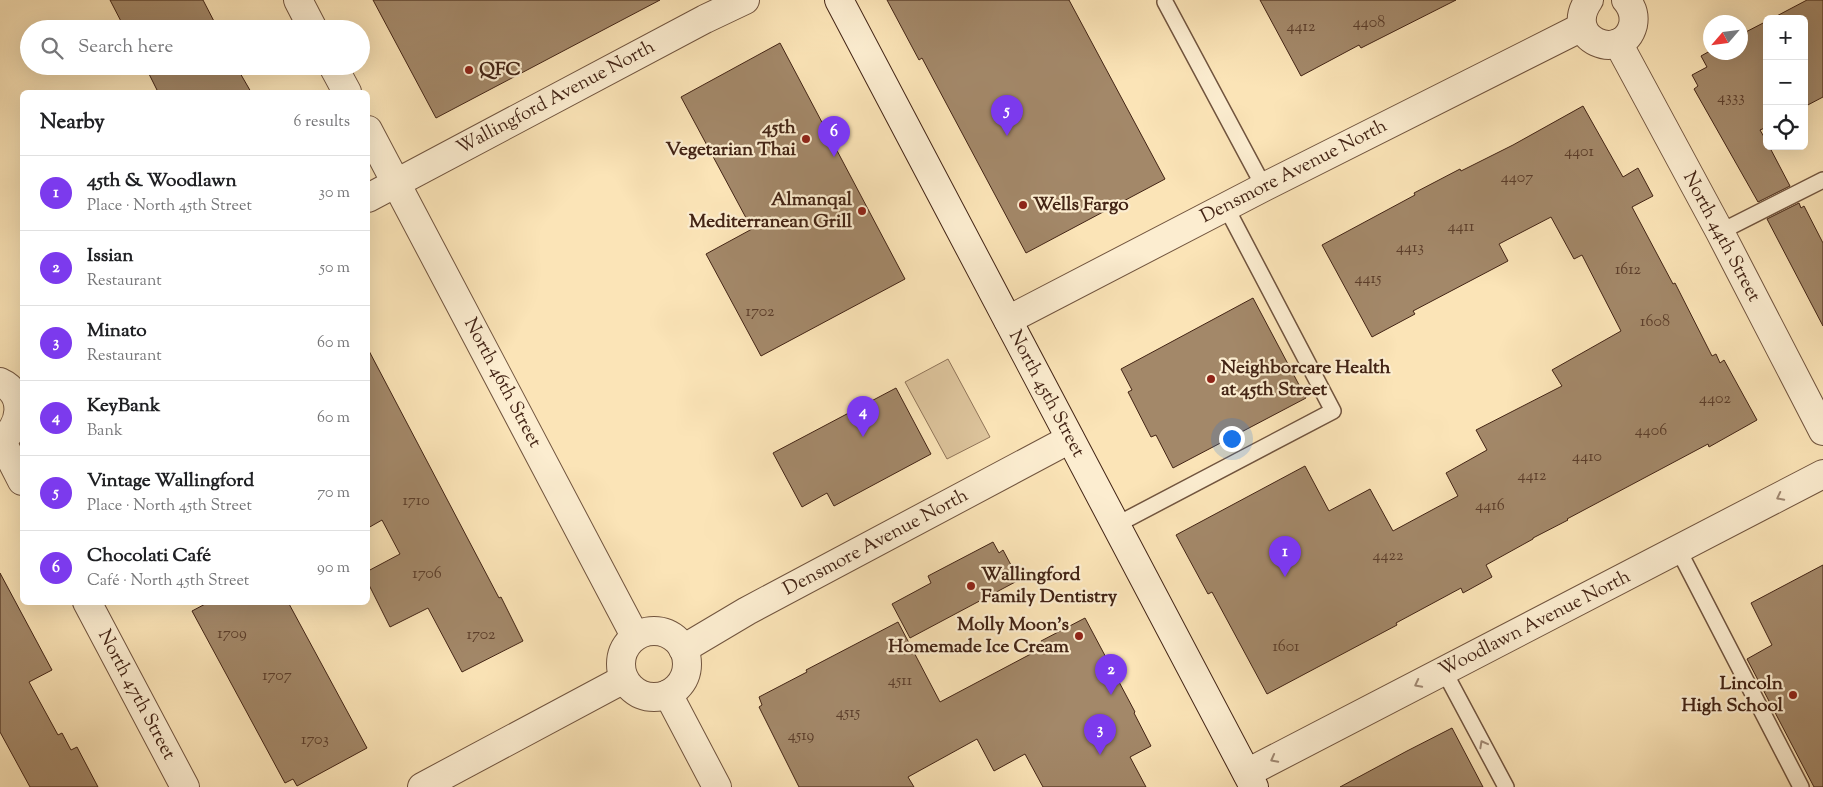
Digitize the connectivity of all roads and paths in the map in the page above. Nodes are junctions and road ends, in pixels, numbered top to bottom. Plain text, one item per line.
1 (298, 0) edge
2 (745, 0) edge
3 (839, 0) edge
4 (1588, 0) edge
5 (1628, 1) edge
6 (1165, 2) dead end
7 (308, 20) edge
8 (1582, 27) junction
9 (1618, 43) junction
10 (338, 75) edge
11 (346, 90) edge
12 (370, 134) edge
13 (1823, 180) edge
14 (396, 182) junction
15 (1264, 187) junction
16 (370, 197) edge
17 (1226, 207) junction
18 (1720, 232) junction
19 (1008, 320) junction
20 (12, 390) edge
21 (1823, 431) edge
22 (1070, 439) junction
23 (1, 440) edge
24 (1823, 474) edge
25 (20, 477) edge
26 (1116, 525) junction
27 (1678, 550) junction
28 (89, 605) edge
29 (636, 636) junction
30 (683, 649) junction
31 (1444, 671) junction
32 (624, 679) junction
33 (668, 694) junction
34 (1251, 780) edge
35 (185, 787) edge
36 (422, 787) edge
37 (717, 787) edge
38 (1506, 787) edge
39 (1800, 787) edge

1 - 7 street
2 - 14 street, Wallingford Avenue North
3 - 19 street, North 45th Street
4 - 8 street
5 - 9 street
6 - 15 lane
8 - 9 street
8 - 15 street, Densmore Avenue North
9 - 18 street, North 44th Street
10 - 11 street
12 - 14 street, North 46th Street
13 - 18 lane
14 - 16 street, Wallingford Avenue North
14 - 29 street, North 46th Street
15 - 17 street, Densmore Avenue North
17 - 19 street, Densmore Avenue North
17 - 26 lane
18 - 21 street, North 44th Street
19 - 22 street, North 45th Street
20 - 23 street
22 - 26 street, North 45th Street
22 - 30 street, Densmore Avenue North
23 - 25 street
24 -> 27 street, Woodlawn Avenue North
26 - 34 street, North 45th Street
27 - 31 street, Woodlawn Avenue North
27 - 39 lane
28 - 35 street, North 47th Street
29 - 30 street
29 - 32 street
30 - 33 street
31 -> 34 street, Woodlawn Avenue North
38 -> 31 lane
32 - 33 street
32 - 36 street
33 - 37 street

